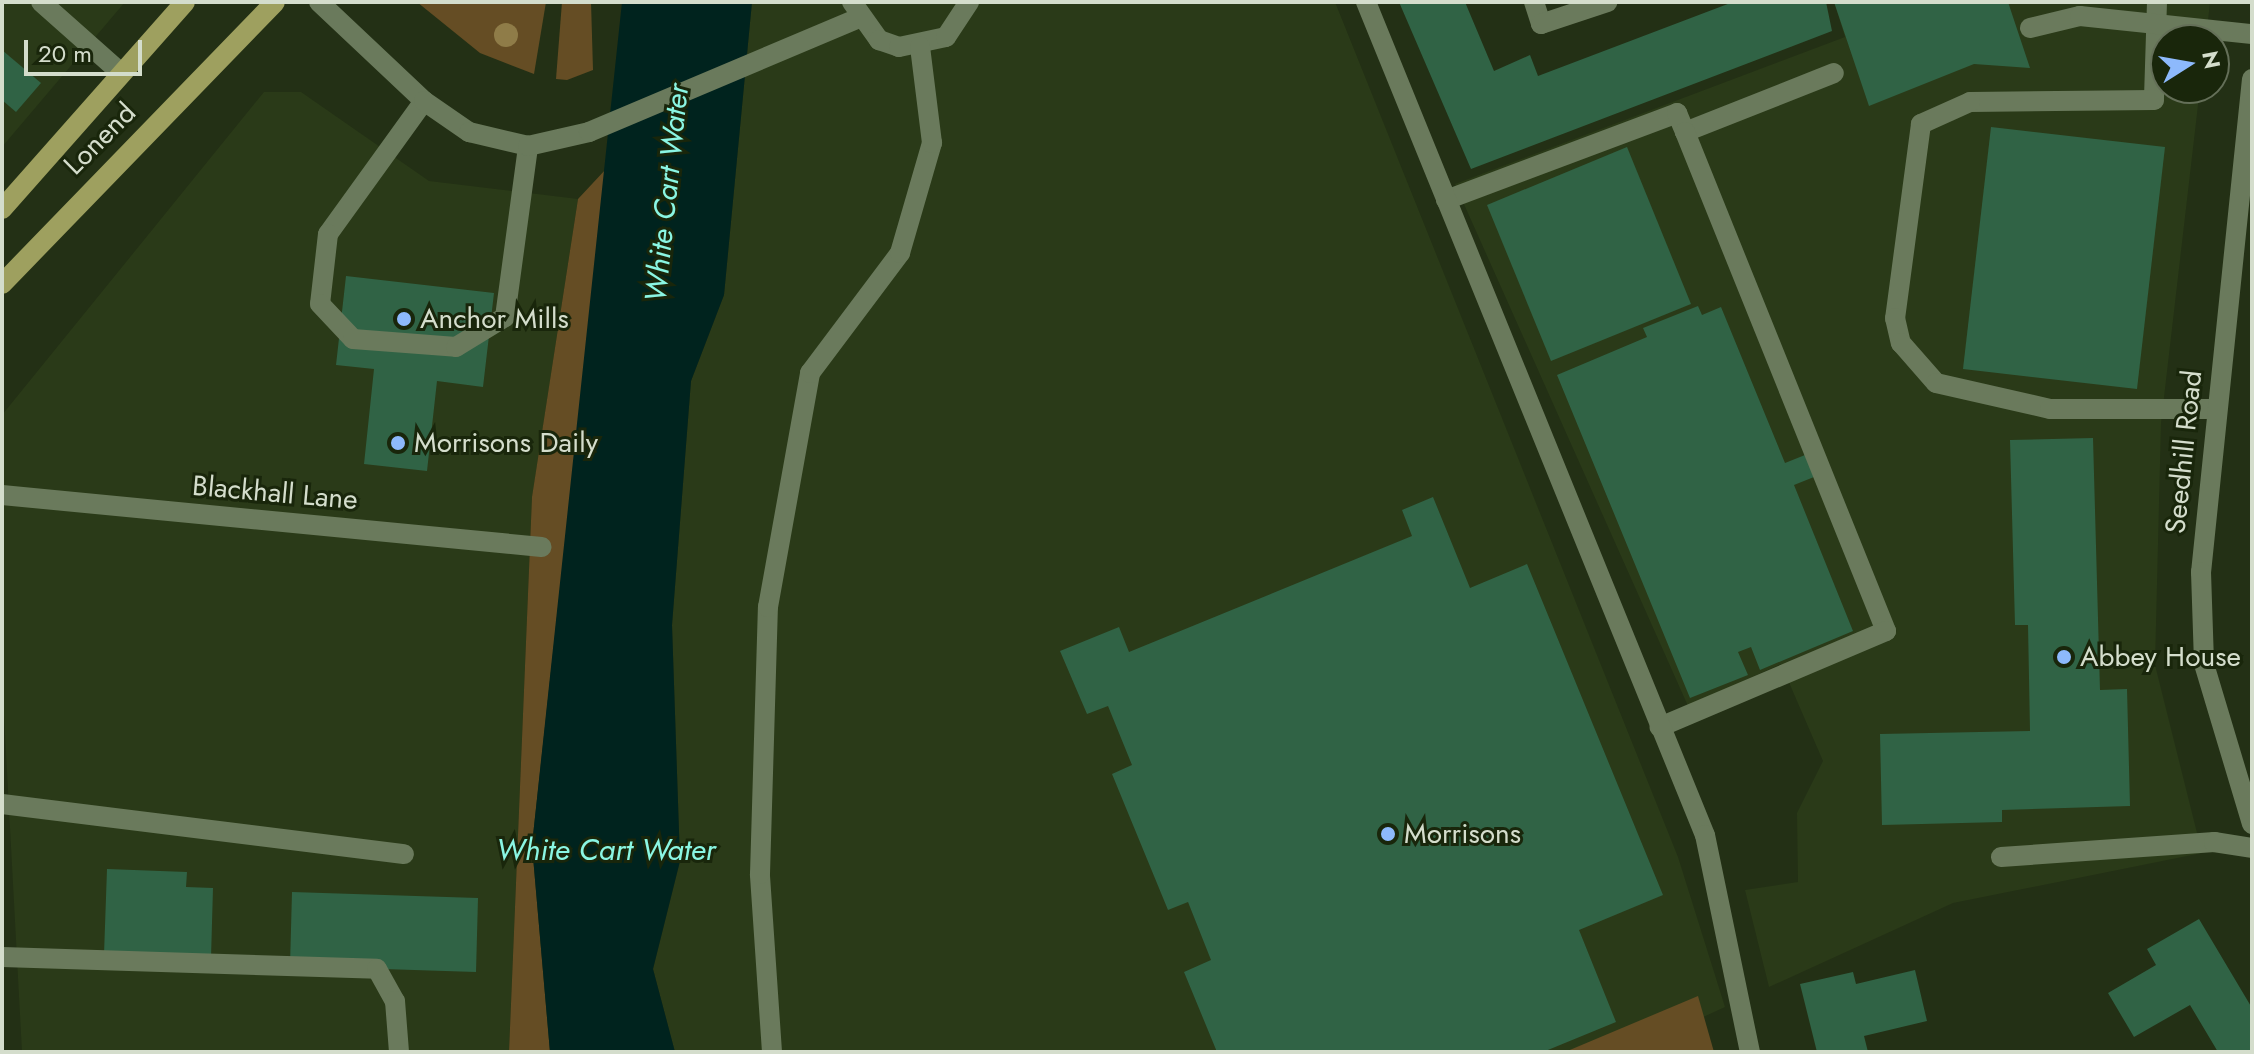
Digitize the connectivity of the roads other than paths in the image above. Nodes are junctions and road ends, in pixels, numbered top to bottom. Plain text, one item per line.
1 (41, 2) edge
2 (185, 2) edge
3 (275, 2) edge
4 (319, 2) edge
5 (969, 2) edge
6 (1366, 2) edge
7 (1534, 2) edge
8 (1607, 2) edge
9 (2157, 2) edge
10 (856, 10) edge
11 (2156, 24) joint
12 (2030, 28) dead end
13 (2230, 32) edge
14 (2252, 34) edge
15 (920, 47) junction
16 (121, 73) junction
17 (1834, 73) dead end
18 (2252, 79) edge
19 (2150, 100) edge
20 (424, 101) junction
21 (1685, 132) junction
22 (528, 146) junction
23 (1446, 200) junction
24 (2, 209) edge
25 (2, 284) edge
26 (2217, 409) junction
27 (2, 495) edge
28 (542, 547) dead end
29 (1660, 727) junction
30 (2, 804) edge
31 (2252, 824) edge
32 (2252, 848) edge
33 (404, 854) dead end
34 (2001, 857) dead end
35 (2, 957) edge
36 (399, 1052) edge
37 (772, 1052) edge
38 (1750, 1052) edge

1 - 16 street
2 - 16 main road, Lonend
3 - 25 main road, Lonend
4 - 20 street
5 - 15 street
6 - 23 street
7 - 8 street
9 - 11 street
10 - 15 street
10 - 22 street
11 - 12 street
13 - 14 street
15 - 37 street
16 - 24 main road, Lonend
17 - 21 street
18 - 26 street, Seedhill Road
19 - 26 street
20 - 22 street
20 - 22 street
21 - 23 street
21 - 29 street
23 - 29 street
26 - 31 street, Seedhill Road
27 - 28 street, Blackhall Lane
29 - 38 street
30 - 33 street
32 - 34 street
35 - 36 street

